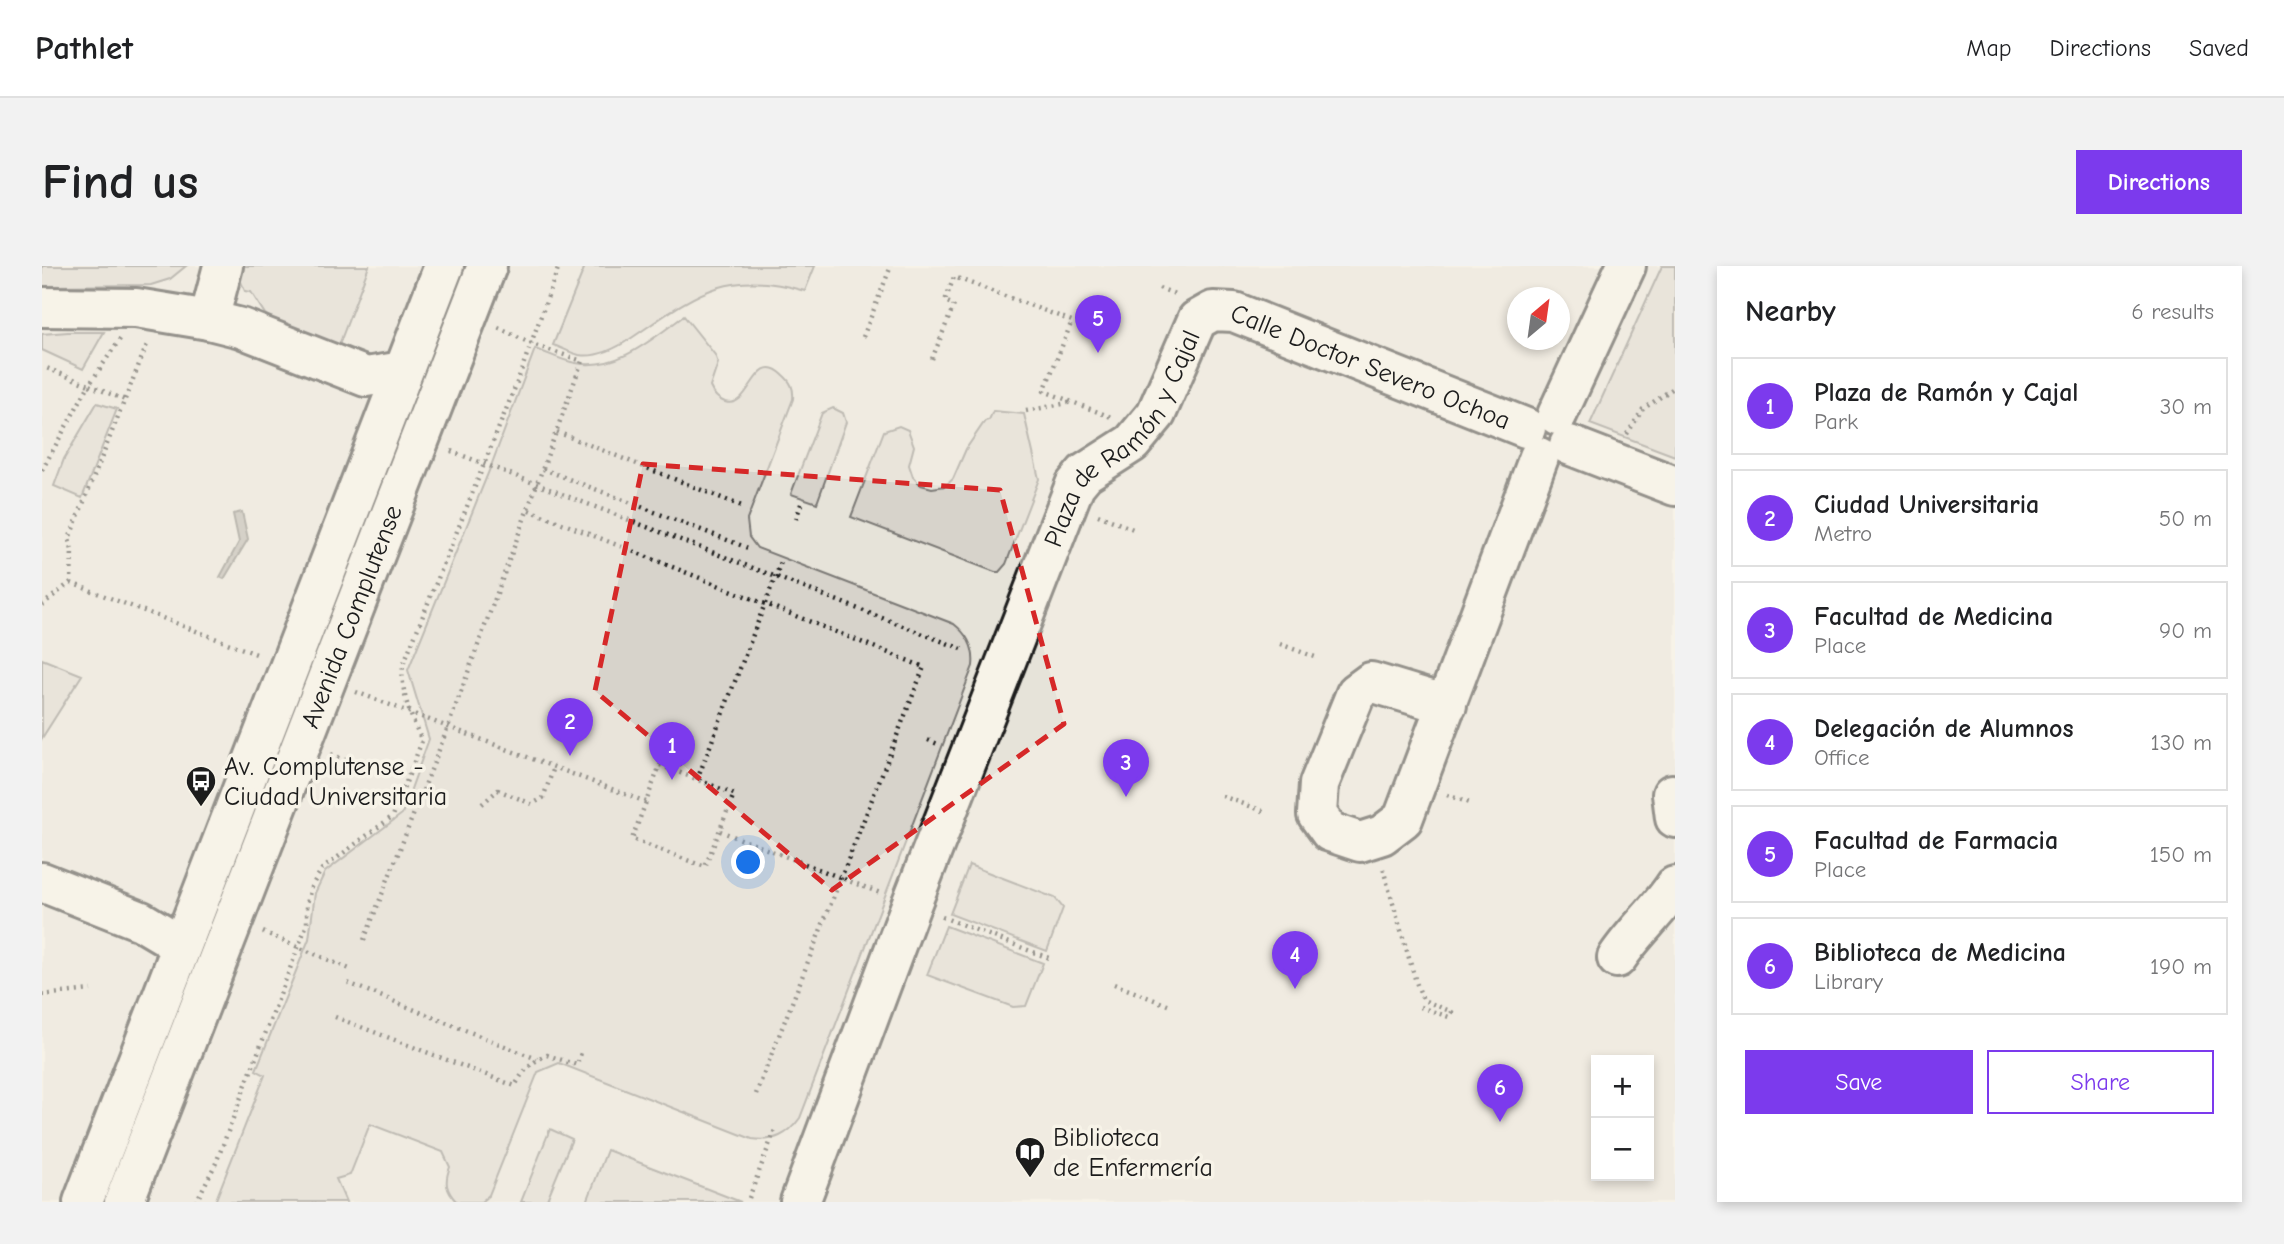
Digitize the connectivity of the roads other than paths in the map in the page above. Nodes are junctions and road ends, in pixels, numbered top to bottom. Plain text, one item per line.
1 (223, 266) edge
2 (444, 266) edge
3 (487, 266) edge
4 (1626, 266) edge
5 (1198, 303) joint
6 (42, 307) edge
7 (209, 320) junction
8 (403, 371) junction
9 (1548, 436) junction
10 (1675, 486) edge
11 (1447, 705) dead end
12 (42, 882) edge
13 (1675, 886) edge
14 (179, 952) junction
15 (1617, 958) dead end
16 (83, 1202) edge
17 (124, 1202) edge
18 (800, 1202) edge

1 - 7 street
2 - 8 street, Avenida Complutense
3 - 17 street, Avenida Complutense
4 - 9 street
5 - 9 street, Calle Doctor Severo Ochoa
5 - 18 street, Plaza de Ramón y Cajal
6 - 7 street
7 - 8 street
8 - 14 street, Avenida Complutense
9 - 10 street, Calle Doctor Severo Ochoa
9 - 11 street
12 - 14 street
13 - 15 street
14 - 16 street, Avenida Complutense

